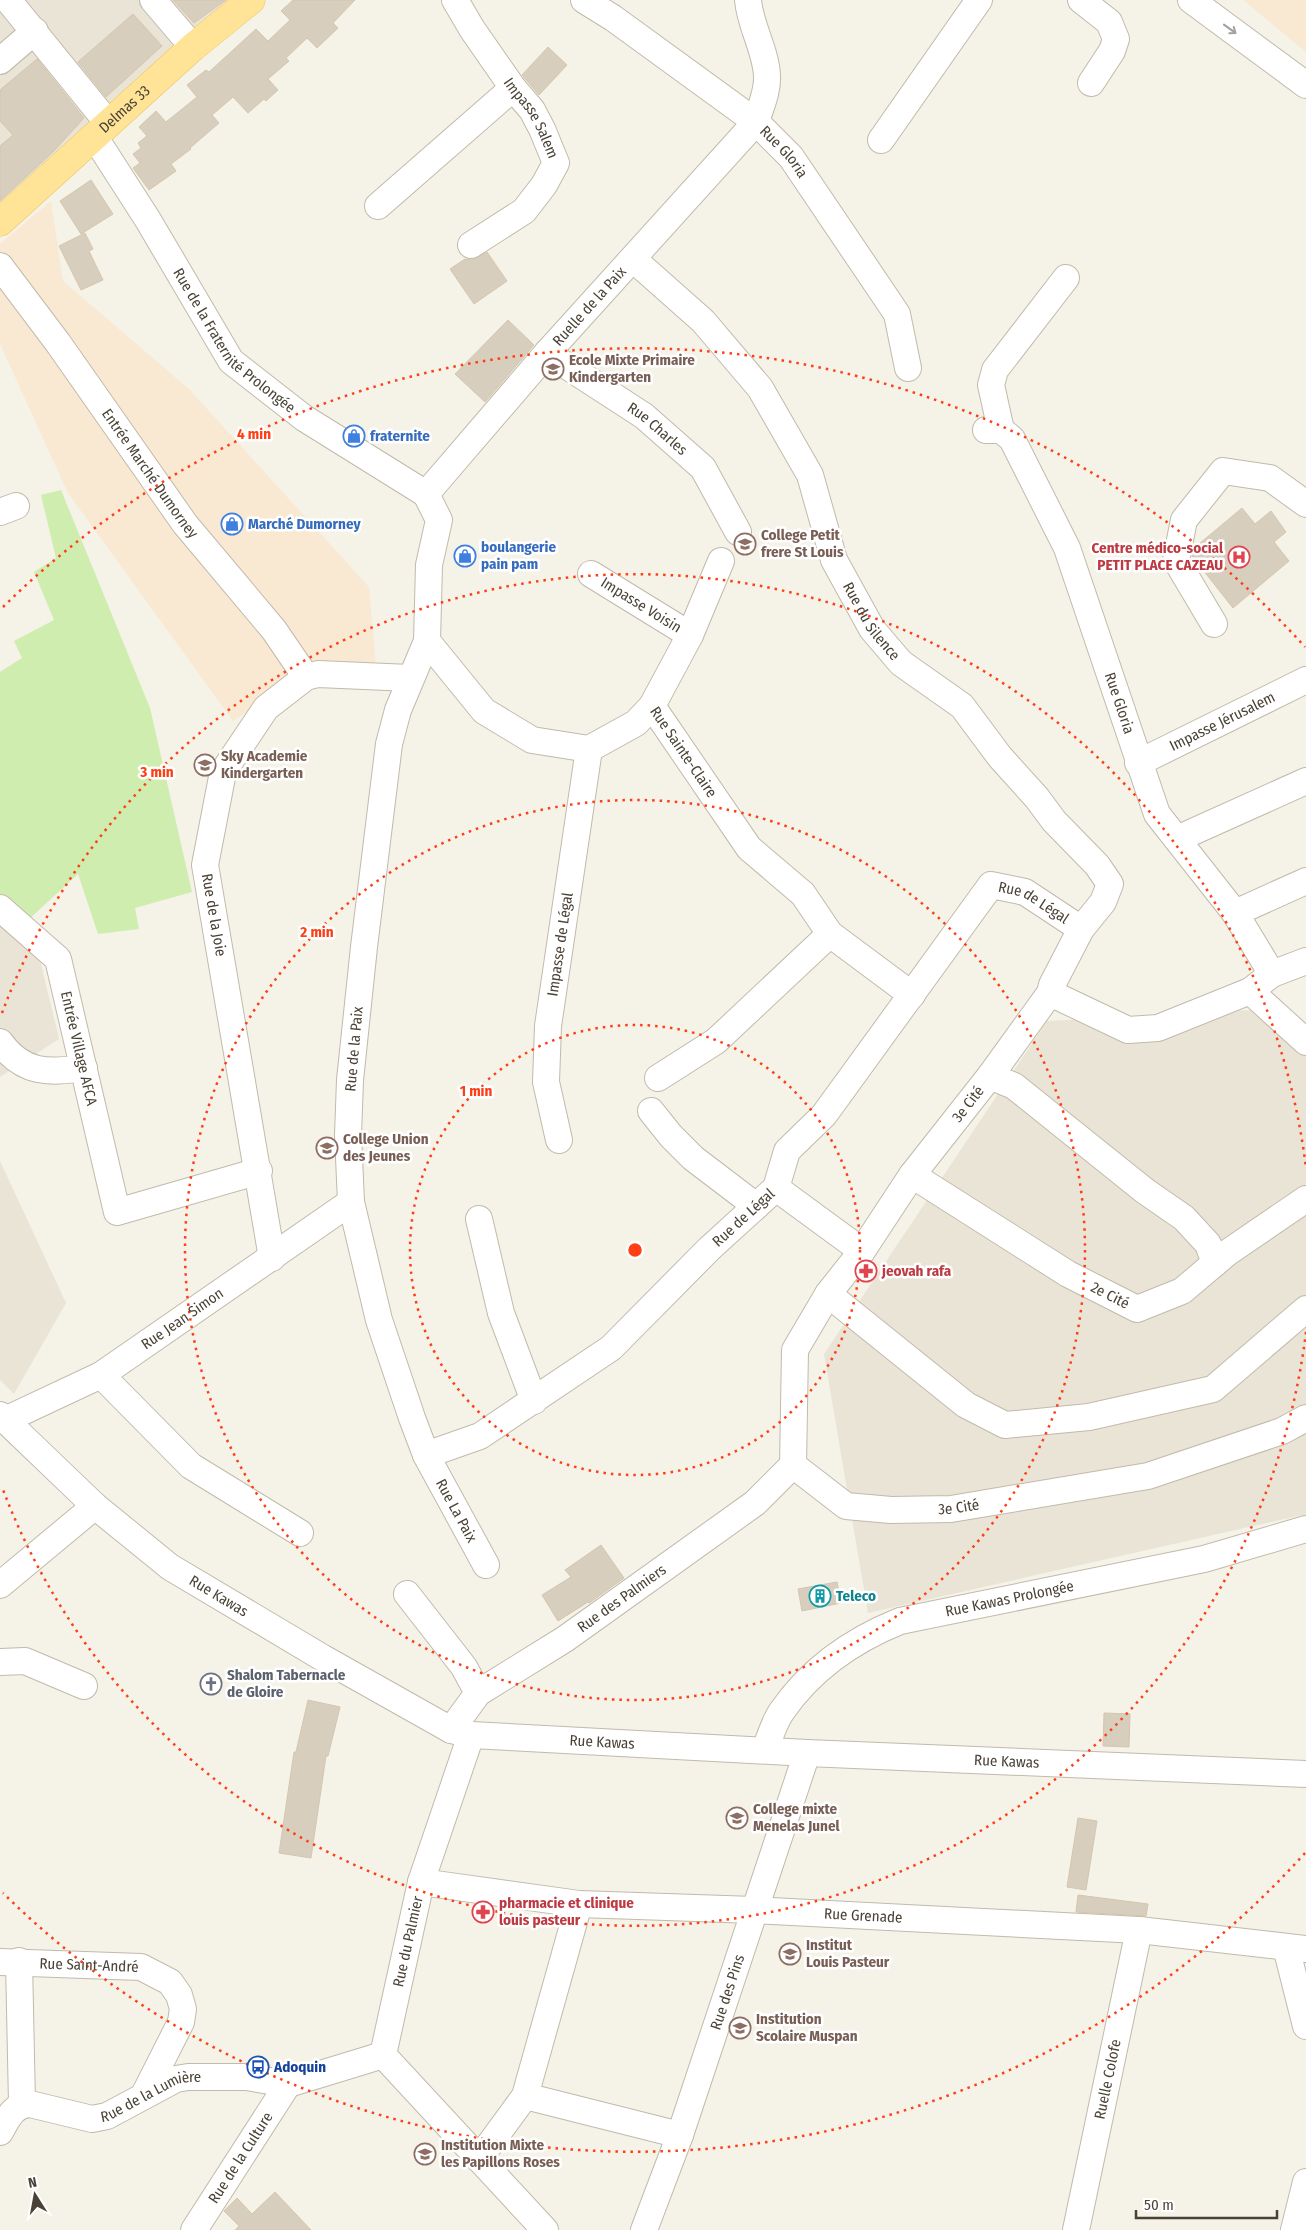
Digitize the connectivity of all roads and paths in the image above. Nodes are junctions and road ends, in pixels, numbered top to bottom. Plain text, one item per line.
1 (8, 0) edge
2 (153, 0) edge
3 (251, 0) edge
4 (455, 0) edge
5 (584, 0) edge
6 (748, 0) edge
7 (979, 0) edge
8 (1081, 0) edge
9 (1190, 0) edge
10 (1220, 0) edge
11 (618, 9) edge
12 (35, 31) junction
13 (193, 47) junction
14 (0, 61) edge
15 (1306, 64) edge
16 (1091, 83) dead end
17 (1306, 85) edge
18 (513, 88) junction
19 (756, 122) junction
20 (101, 129) junction
21 (881, 140) dead end
22 (378, 206) dead end
23 (0, 222) edge
24 (472, 245) dead end
25 (633, 259) junction
26 (0, 266) edge
27 (1066, 278) dead end
28 (547, 353) junction
29 (908, 368) dead end
30 (426, 494) junction
31 (1306, 504) edge
32 (738, 532) dead end
33 (721, 561) dead end
34 (590, 574) dead end
35 (1214, 624) dead end
36 (690, 635) junction
37 (427, 641) junction
38 (306, 677) junction
39 (410, 678) junction
40 (1306, 680) edge
41 (652, 706) junction
42 (589, 749) junction
43 (1138, 763) junction
44 (1306, 781) edge
45 (1177, 839) junction
46 (1306, 881) edge
47 (0, 908) edge
48 (1235, 913) junction
49 (1081, 929) junction
50 (830, 934) junction
51 (1306, 962) edge
52 (1272, 974) junction
53 (1051, 989) junction
54 (1250, 991) junction
55 (912, 995) junction
56 (0, 1042) edge
57 (1306, 1042) edge
58 (84, 1068) junction
59 (990, 1076) junction
60 (658, 1078) dead end
61 (651, 1111) dead end
62 (560, 1140) dead end
63 (258, 1171) junction
64 (912, 1175) junction
65 (776, 1188) junction
66 (1306, 1199) edge
67 (351, 1202) junction
68 (756, 1206) junction
69 (479, 1219) dead end
70 (862, 1251) junction
71 (272, 1258) junction
72 (1215, 1263) junction
73 (828, 1294) junction
74 (1306, 1309) edge
75 (102, 1376) junction
76 (534, 1401) junction
77 (2, 1417) edge
78 (1306, 1418) edge
79 (426, 1455) junction
80 (793, 1465) junction
81 (95, 1506) junction
82 (1306, 1529) edge
83 (300, 1533) dead end
84 (486, 1565) dead end
85 (0, 1585) edge
86 (407, 1594) dead end
87 (0, 1662) edge
88 (84, 1686) dead end
89 (478, 1694) junction
90 (461, 1733) junction
91 (765, 1750) junction
92 (807, 1752) junction
93 (1306, 1774) edge
94 (420, 1882) junction
95 (579, 1904) junction
96 (754, 1910) junction
97 (1139, 1930) junction
98 (1296, 1948) edge
99 (9, 1961) edge
100 (1306, 2026) edge
101 (382, 2055) junction
102 (288, 2084) junction
103 (144, 2095) junction
104 (525, 2096) junction
105 (22, 2104) junction
106 (0, 2132) edge
107 (680, 2135) junction
108 (479, 2158) junction
109 (1306, 2182) edge
110 (194, 2230) edge
111 (545, 2230) edge
112 (644, 2230) edge
113 (1076, 2230) edge
114 (1294, 2230) edge

1 - 12 street, Rue de la Fraternité Prolongée
2 - 13 street
3 - 13 main road, Delmas 33
4 - 18 street, Impasse Salem
5 - 11 street, Rue Gloria
6 - 19 street
7 - 21 street
8 - 16 street
9 -> 17 street
10 - 15 street
11 - 19 street, Rue Gloria
12 - 14 street
12 - 20 street, Rue de la Fraternité Prolongée
13 - 20 main road, Delmas 33
18 - 22 street
18 - 24 street, Impasse Salem
19 - 25 street, Ruelle de la Paix
19 - 29 street, Rue Gloria
20 - 23 main road, Delmas 33
20 - 30 street, Rue de la Fraternité Prolongée
25 - 28 street, Ruelle de la Paix
25 - 49 street, Rue du Silence
26 - 38 street, Entrée Marché Dumorney
27 - 43 street, Rue Gloria
28 - 30 street, Ruelle de la Paix
28 - 32 street, Rue Charles
30 - 37 street
31 - 35 street
33 - 36 street
34 - 36 street, Impasse Voisin
36 - 41 street
37 - 39 street, Rue de la Paix
37 - 42 street
38 - 39 street
38 - 63 street, Rue de la Joie
39 - 67 street, Rue de la Paix
40 - 43 street, Impasse Jérusalem
41 - 42 street, Rue Sainte-Claire
41 - 50 street, Rue Sainte-Claire
42 - 62 street, Impasse de Légal
43 - 45 street, Rue Gloria
44 - 45 street
45 - 48 street, Rue Gloria
46 - 48 street
47 - 58 street, Entrée Village AFCA
48 - 52 street, Rue Gloria
49 - 53 street, 3e Cité
49 - 55 street, Rue de Légal
50 - 55 street, Rue Sainte-Claire
50 - 60 street
51 - 52 street
52 - 54 street
53 - 54 street
53 - 59 street, 3e Cité
54 - 57 street
55 - 65 street, Rue de Légal
56 - 58 street
58 - 63 street, Entrée Village AFCA
59 - 64 street, 3e Cité
59 - 72 street
61 - 68 street
63 - 71 street, Rue de la Joie
64 - 70 street, 3e Cité
64 - 72 street, 2e Cité
65 - 68 street, Rue de Légal
65 - 70 street
66 - 72 street, 2e Cité
67 - 71 street, Rue Jean Simon
67 - 79 street, Rue de la Paix
68 - 76 street, Rue de Légal
69 - 76 street
70 - 73 street, 3e Cité
71 - 75 street, Rue Jean Simon
73 - 74 street
73 - 80 street, 3e Cité
75 - 77 street, Rue Jean Simon
75 - 83 street
76 - 79 street, Rue de Légal
77 - 81 street, Rue Kawas
78 - 80 street, 3e Cité
79 - 84 street, Rue La Paix
80 - 89 street, Rue des Palmiers
81 - 85 street
81 - 90 street, Rue Kawas
82 - 91 street, Rue Kawas Prolongée
86 - 89 street
87 - 88 street
89 - 90 street, Rue des Palmiers
90 - 91 street, Rue Kawas
90 - 94 street, Rue du Palmier
91 - 92 street, Rue Kawas
92 - 93 street, Rue Kawas
92 - 96 street, Rue des Pins
94 - 95 street, Rue Grenade
94 - 101 street, Rue du Palmier
95 - 96 street, Rue Grenade
95 - 104 street
96 - 97 street, Rue Grenade
96 - 107 street, Rue des Pins
97 - 98 street, Rue Grenade
97 - 113 street, Ruelle Colofe
98 - 100 street
99 - 103 street, Rue Saint-André
99 - 105 street
101 - 102 street
101 - 108 street
102 - 103 street, Rue de la Lumière
102 - 110 street, Rue de la Culture
103 - 105 street, Rue de la Lumière
104 - 107 street
104 - 108 street
105 - 106 street
107 - 112 street, Rue des Pins
108 - 111 street
109 - 114 street

